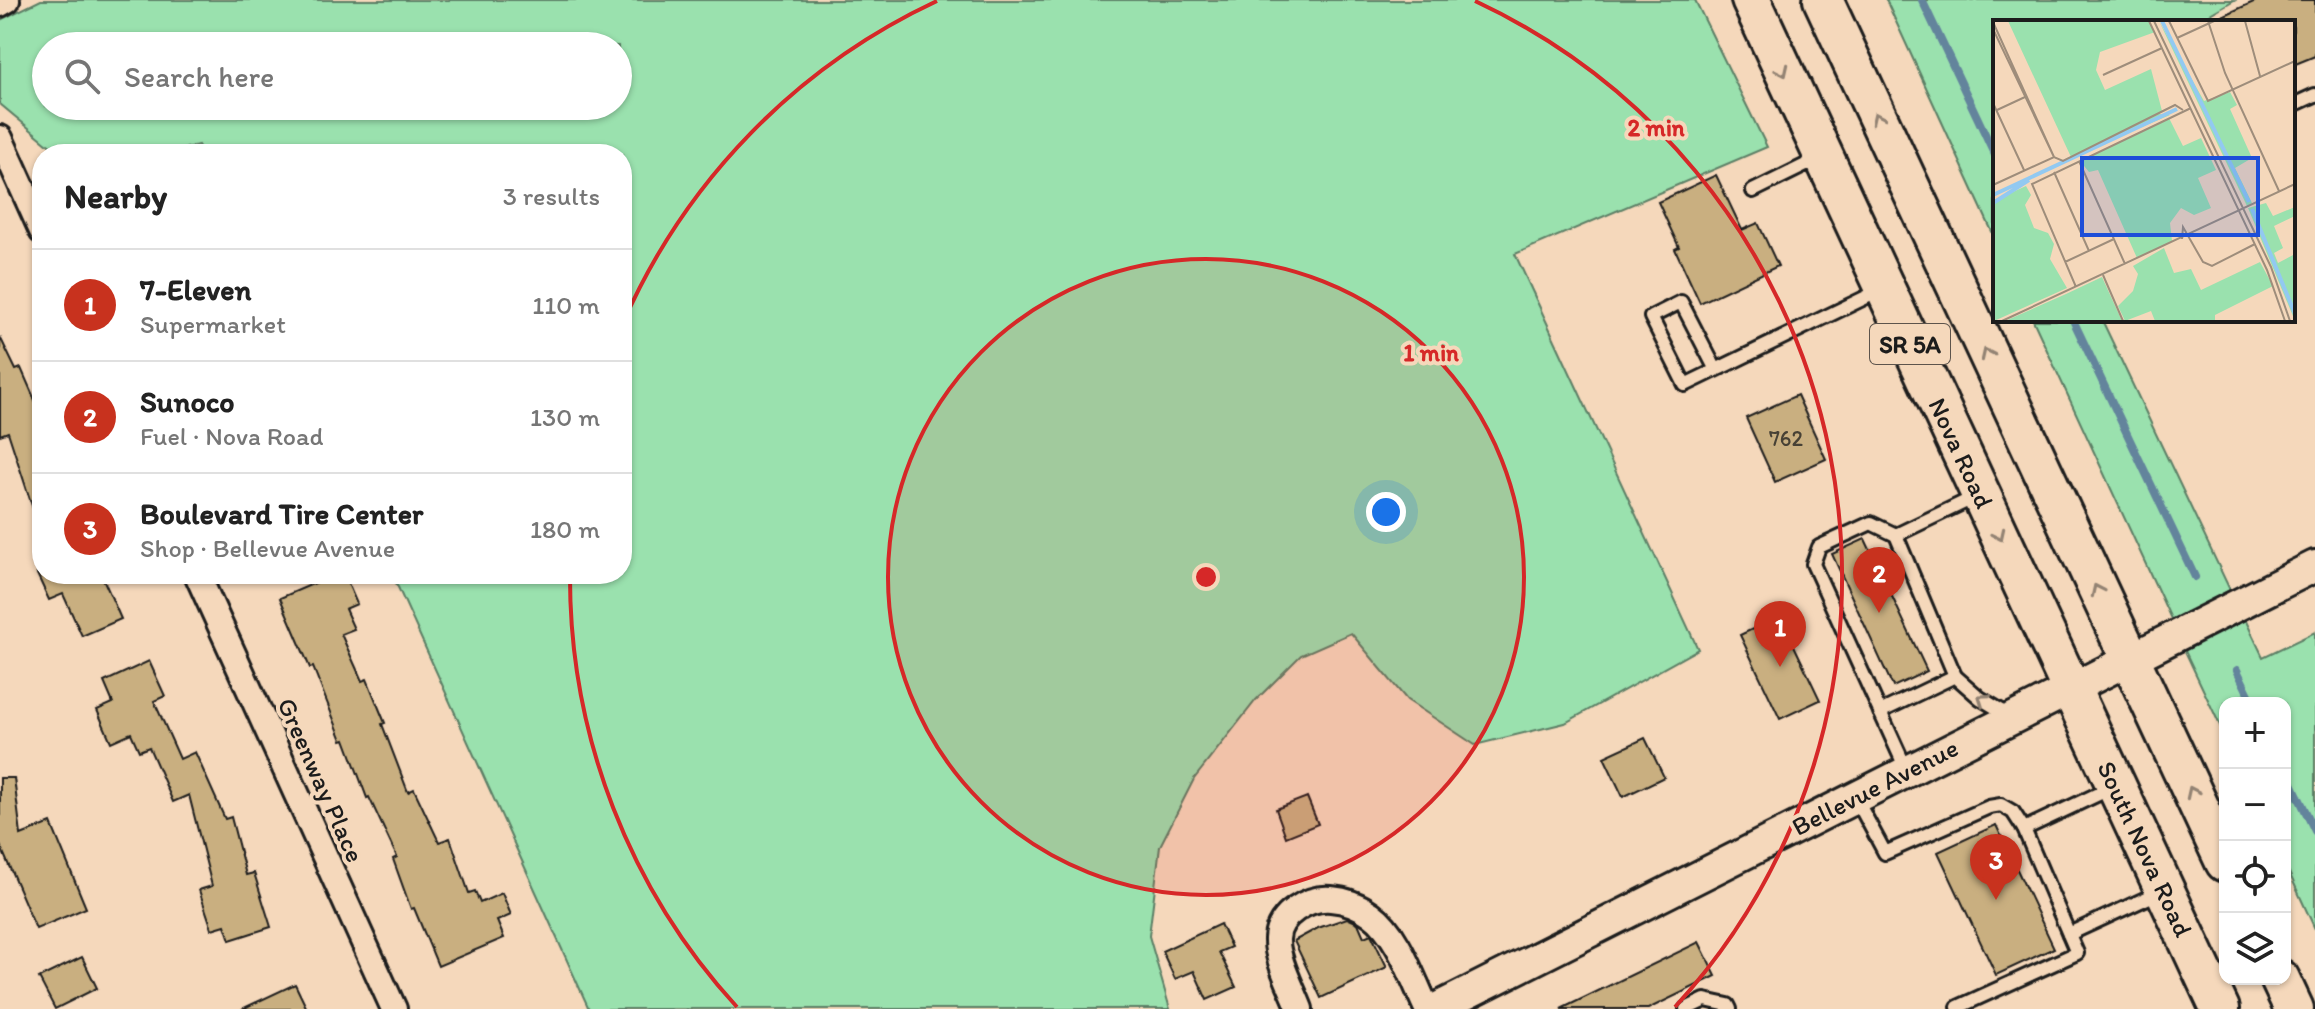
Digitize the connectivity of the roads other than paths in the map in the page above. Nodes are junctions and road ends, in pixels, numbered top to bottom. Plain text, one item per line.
1 (7, 0) edge
2 (1751, 0) edge
3 (1823, 0) edge
4 (0, 4) edge
5 (2315, 95) edge
6 (2295, 104) edge
7 (0, 138) edge
8 (1823, 156) junction
9 (1753, 191) dead end
10 (32, 209) edge
11 (1884, 288) junction
12 (1716, 370) junction
13 (1980, 495) junction
14 (1896, 535) junction
15 (2315, 566) edge
16 (202, 584) edge
17 (2130, 660) junction
18 (1955, 676) junction
19 (2070, 688) junction
20 (1880, 712) junction
21 (2013, 717) junction
22 (1907, 771) junction
23 (2115, 785) junction
24 (1855, 797) junction
25 (2024, 829) junction
26 (2219, 849) edge
27 (2165, 890) junction
28 (2069, 934) junction
29 (2283, 985) edge
30 (1958, 1007) dead end
31 (394, 1009) edge
32 (1300, 1009) edge
33 (1427, 1009) edge
34 (1436, 1009) edge
35 (1686, 1009) edge
36 (1730, 1009) edge
37 (2220, 1009) edge
38 (2294, 1009) edge

1 - 4 street
2 -> 8 main road, Nova Road / SR 5A
17 -> 3 main road, SR 5A
5 - 6 lane
7 - 10 street
8 - 9 lane
8 - 11 main road, Nova Road / SR 5A
11 - 12 lane
11 - 13 main road, Nova Road / SR 5A
12 - 12 lane
13 - 14 lane
13 -> 19 main road, Nova Road / SR 5A
14 - 18 lane
14 - 20 lane
15 - 17 street, Bellevue Avenue
16 - 31 street, Greenway Place
17 - 19 street, Bellevue Avenue
26 -> 17 main road, SR 5A
18 - 20 lane
21 -> 18 lane
19 - 21 street, Bellevue Avenue
19 - 23 main road, South Nova Road / SR 5A
20 - 22 lane
21 - 22 street, Bellevue Avenue
22 - 24 street, Bellevue Avenue
23 - 25 lane
23 - 27 main road, South Nova Road / SR 5A
24 - 25 lane
24 - 34 street, Bellevue Avenue
25 - 28 lane
27 - 28 lane
27 - 37 main road, South Nova Road / SR 5A
28 - 30 lane
29 - 38 main road
32 - 33 street
35 - 36 lane

